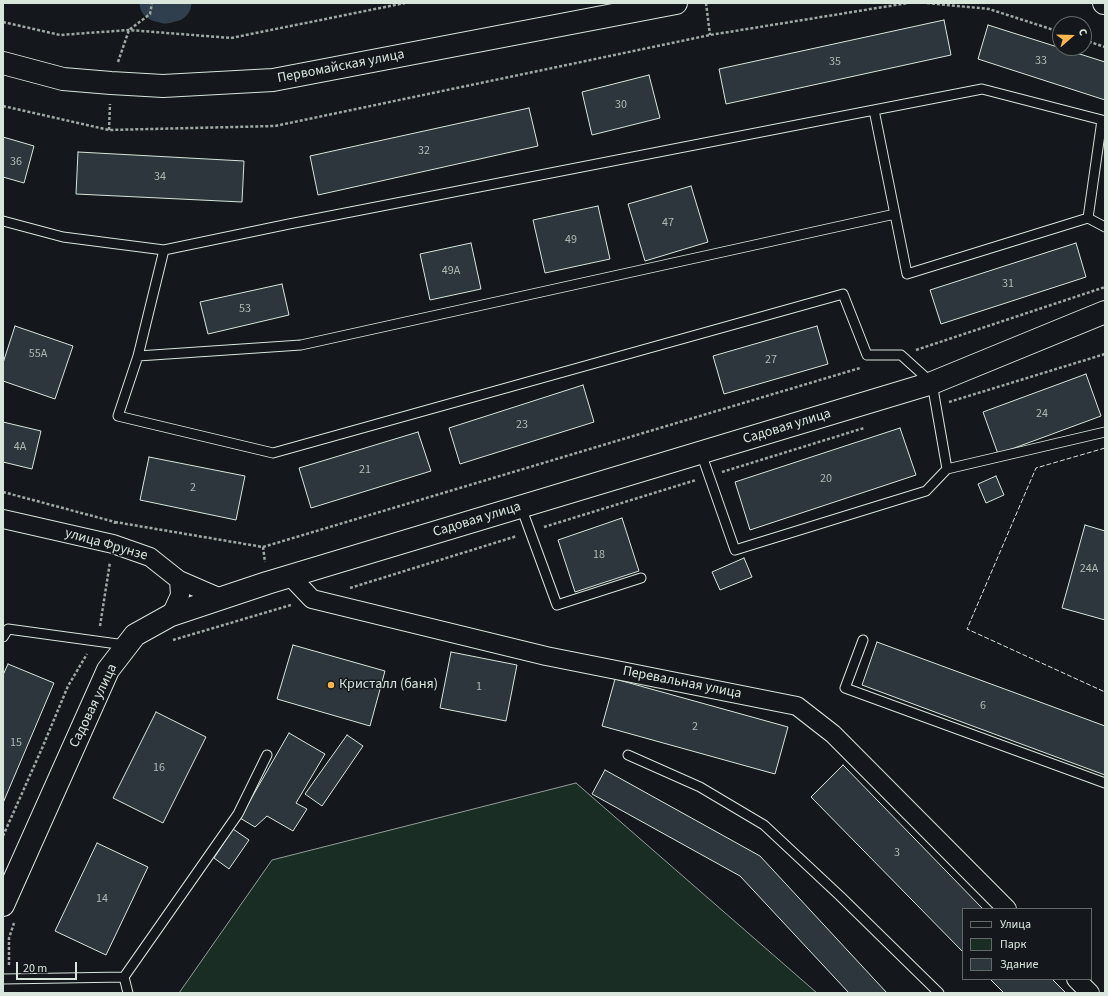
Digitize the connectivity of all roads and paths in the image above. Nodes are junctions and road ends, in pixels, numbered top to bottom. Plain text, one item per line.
1 (152, 3) edge
2 (405, 3) edge
3 (676, 3) edge
4 (706, 3) edge
5 (908, 3) edge
6 (927, 3) edge
7 (150, 14) dead end
8 (3, 22) edge
9 (1052, 29) edge
10 (710, 35) junction
11 (1092, 43) edge
12 (1105, 47) edge
13 (3, 64) edge
14 (3, 106) edge
15 (874, 110) junction
16 (895, 214) junction
17 (1088, 218) junction
18 (3, 221) edge
19 (1105, 227) edge
20 (164, 250) junction
21 (1105, 287) edge
22 (1105, 312) edge
23 (1105, 354) edge
24 (901, 355) junction
25 (138, 356) junction
26 (863, 367) dead end
27 (932, 383) junction
28 (936, 406) junction
29 (866, 427) dead end
30 (1105, 432) edge
31 (701, 453) junction
32 (947, 469) junction
33 (709, 476) junction
34 (522, 507) junction
35 (3, 519) edge
36 (115, 522) dead end
37 (530, 532) junction
38 (263, 547) junction
39 (291, 577) junction
40 (641, 578) dead end
41 (179, 580) junction
42 (267, 583) junction
43 (350, 588) dead end
44 (222, 599) junction
45 (312, 599) junction
46 (276, 609) junction
47 (171, 615) junction
48 (3, 637) edge
49 (172, 640) dead end
50 (863, 640) dead end
51 (126, 645) junction
52 (267, 755) dead end
53 (628, 755) dead end
54 (1105, 783) edge
55 (1005, 908) edge
56 (9, 911) edge
57 (124, 977) junction
58 (6, 979) edge
59 (1077, 980) edge
60 (128, 993) edge
61 (939, 993) edge
62 (1090, 993) edge

1 - 7 path
2 - 8 path
3 - 13 street, Первомайская улица
4 - 10 path
5 - 10 path
6 - 9 path
10 - 14 path
11 - 12 path
15 - 16 lane
15 - 17 lane
15 - 20 lane
16 - 17 lane
16 - 25 lane
17 - 19 lane
18 - 20 lane
20 - 25 lane
21 - 24 path
22 - 27 street, Садовая улица
23 - 28 path
24 - 25 lane
24 - 27 lane
26 - 38 path
27 - 28 lane
27 - 31 street, Садовая улица
28 - 32 lane
29 - 33 path
30 - 32 lane
31 - 33 lane
31 - 34 street, Садовая улица
32 - 33 lane
33 - 37 path
34 - 37 lane
34 - 39 street, Садовая улица
35 - 41 street, улица Фрунзе
36 - 38 path
37 - 40 lane
37 - 43 path
38 - 42 path
39 - 42 street, Садовая улица
39 - 45 street
41 - 44 street, улица Фрунзе
41 - 47 street
42 - 44 street, Садовая улица
42 - 46 path
44 - 47 street, Садовая улица
45 - 46 path
45 - 55 street, Перевальная улица
46 - 49 path
47 - 51 street, Садовая улица
48 - 51 lane
50 - 54 lane
51 - 56 street, Садовая улица
52 - 57 lane
53 - 61 lane
56 - 58 path
57 - 58 lane
57 - 60 lane
59 - 62 street

